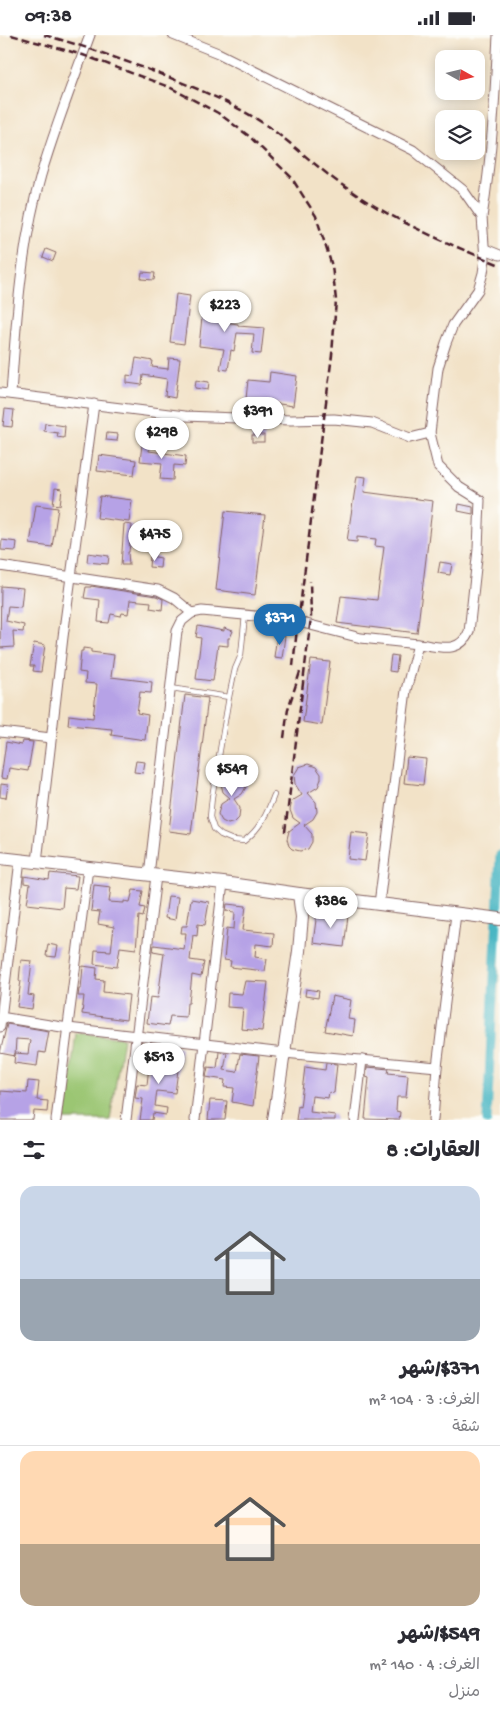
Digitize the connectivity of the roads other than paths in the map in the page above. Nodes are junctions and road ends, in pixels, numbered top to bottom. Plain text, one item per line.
1 (90, 35) edge
2 (172, 35) edge
3 (498, 35) edge
4 (482, 217) junction
5 (485, 249) junction
6 (500, 255) edge
7 (0, 393) edge
8 (11, 394) junction
9 (94, 404) junction
10 (430, 433) junction
11 (0, 566) edge
12 (71, 576) junction
13 (192, 613) junction
14 (245, 615) junction
15 (418, 644) junction
16 (170, 688) junction
17 (229, 697) junction
18 (0, 732) edge
19 (51, 738) junction
20 (274, 795) dead end
21 (0, 858) edge
22 (20, 860) junction
23 (37, 862) junction
24 (88, 868) junction
25 (152, 876) junction
26 (223, 883) junction
27 (300, 894) junction
28 (379, 904) junction
29 (456, 914) junction
30 (500, 919) edge
31 (0, 1021) edge
32 (68, 1028) junction
33 (136, 1035) junction
34 (205, 1043) junction
35 (284, 1053) junction
36 (362, 1061) junction
37 (436, 1067) junction
38 (56, 1120) edge
39 (126, 1120) edge
40 (195, 1120) edge
41 (274, 1120) edge
42 (355, 1120) edge
43 (432, 1120) edge

1 - 8 street
2 - 4 street
3 - 4 street
4 - 5 street
5 - 6 street
5 - 10 street
7 - 8 street
8 - 9 street
9 - 10 street
9 - 12 street
10 - 15 street
11 - 12 street
12 - 13 street
12 - 19 street
13 - 14 street
13 - 16 street
14 - 15 street
14 - 17 lane
15 - 28 street
16 - 17 lane
16 - 25 street
17 - 20 lane
18 - 19 street
19 - 23 street
21 - 22 main road
22 - 23 main road
22 - 31 street
23 - 24 main road
24 - 25 main road
24 - 32 street
25 - 26 main road
25 - 33 street
26 - 27 main road
26 - 34 street
27 - 28 main road
27 - 35 main road
28 - 29 main road
29 - 30 main road
29 - 37 street
31 - 32 street
32 - 33 street
32 - 38 street
33 - 34 street
33 - 39 street
34 - 35 street
34 - 40 street
35 - 36 street
35 - 41 main road
36 - 37 street
36 - 42 street
37 - 43 street

